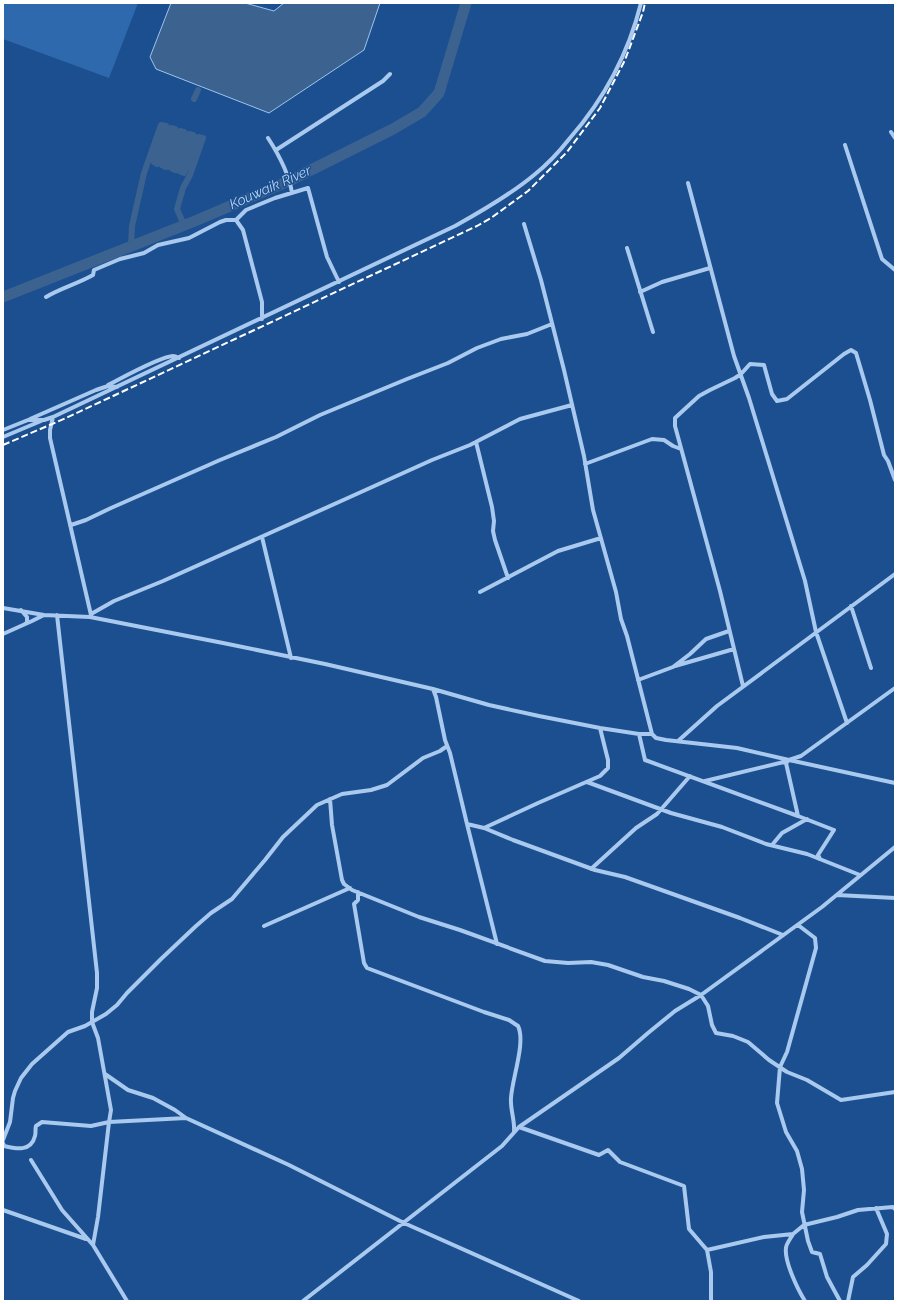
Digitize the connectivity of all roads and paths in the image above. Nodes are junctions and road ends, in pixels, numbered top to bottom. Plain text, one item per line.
1 (641, 3) edge
2 (390, 74) dead end
3 (892, 132) dead end
4 (268, 138) dead end
5 (895, 138) edge
6 (845, 145) dead end
7 (276, 150) junction
8 (688, 183) dead end
9 (292, 193) junction
10 (236, 220) junction
11 (524, 224) dead end
12 (628, 248) dead end
13 (710, 268) junction
14 (895, 270) edge
15 (339, 282) junction
16 (640, 292) junction
17 (46, 297) dead end
18 (262, 319) junction
19 (552, 324) junction
20 (653, 332) dead end
21 (179, 358) junction
22 (741, 374) junction
23 (108, 386) junction
24 (118, 387) junction
25 (572, 405) junction
26 (53, 417) junction
27 (28, 420) junction
28 (44, 420) junction
29 (3, 430) edge
30 (3, 437) edge
31 (476, 442) junction
32 (681, 449) junction
33 (585, 464) junction
34 (895, 480) edge
35 (71, 525) junction
36 (262, 537) junction
37 (601, 538) junction
38 (895, 574) edge
39 (508, 578) junction
40 (480, 592) dead end
41 (851, 606) junction
42 (3, 608) edge
43 (21, 610) junction
44 (44, 615) junction
45 (57, 615) junction
46 (90, 616) junction
47 (25, 624) junction
48 (730, 631) junction
49 (816, 632) junction
50 (3, 634) edge
51 (734, 649) junction
52 (291, 658) junction
53 (673, 667) junction
54 (871, 668) dead end
55 (638, 680) junction
56 (743, 686) junction
57 (895, 688) edge
58 (433, 689) junction
59 (847, 723) junction
60 (600, 728) junction
61 (639, 734) junction
62 (652, 734) junction
63 (678, 741) junction
64 (447, 746) junction
65 (788, 760) junction
66 (690, 776) junction
67 (588, 782) junction
68 (705, 782) junction
69 (895, 783) edge
70 (330, 799) junction
71 (661, 809) junction
72 (798, 816) junction
73 (807, 819) junction
74 (467, 824) junction
75 (484, 828) junction
76 (772, 845) junction
77 (895, 847) edge
78 (820, 859) junction
79 (591, 869) junction
80 (860, 875) junction
81 (350, 888) junction
82 (358, 892) junction
83 (837, 895) junction
84 (895, 898) edge
85 (798, 925) junction
86 (264, 926) dead end
87 (783, 935) junction
88 (497, 944) junction
89 (701, 995) junction
90 (92, 1022) junction
91 (780, 1067) junction
92 (104, 1074) junction
93 (895, 1092) edge
94 (186, 1118) junction
95 (109, 1122) junction
96 (519, 1127) junction
97 (514, 1132) junction
98 (3, 1140) edge
99 (3, 1144) edge
100 (31, 1160) dead end
101 (876, 1208) junction
102 (895, 1209) edge
103 (3, 1210) edge
104 (404, 1223) junction
105 (804, 1225) junction
106 (793, 1234) junction
107 (88, 1239) junction
108 (93, 1245) junction
109 (707, 1250) junction
110 (127, 1301) edge
111 (303, 1301) edge
112 (579, 1301) edge
113 (711, 1301) edge
114 (805, 1301) edge
115 (840, 1301) edge
116 (848, 1301) edge

1 - 15 street
2 - 7 street
3 - 5 street
4 - 7 street
6 - 14 street
7 - 9 street
8 - 13 street
9 - 10 street
9 - 15 street
10 - 17 street
10 - 18 street
11 - 19 street
12 - 16 street
13 - 16 street
13 - 22 street
15 - 18 street
16 - 20 street
18 - 21 street
19 - 25 street
19 - 35 street
21 - 23 street
21 - 24 street
22 - 32 street
22 - 34 street
22 - 49 street
23 - 24 street
23 - 27 street
24 - 26 street
25 - 31 street
25 - 33 street
26 - 28 street
26 - 35 street
27 - 28 street
27 - 29 street
28 - 30 street
31 - 36 street
31 - 39 street
32 - 33 street
32 - 48 street
33 - 37 street
35 - 46 street
36 - 46 street
36 - 52 street
37 - 39 street
37 - 55 street
38 - 41 street
39 - 40 street
41 - 49 street
41 - 54 street
42 - 43 street
43 - 44 street
43 - 47 street
44 - 45 street
44 - 47 street
45 - 46 street
45 - 90 street
46 - 52 street
47 - 50 street
48 - 51 street
48 - 53 street
49 - 56 street
49 - 59 street
51 - 53 street
51 - 56 street
52 - 58 street
53 - 55 street
55 - 62 street
56 - 63 street
57 - 59 street
58 - 60 street
58 - 64 street
59 - 65 street
60 - 61 street
60 - 67 street
61 - 62 street
61 - 66 street
62 - 63 street
63 - 65 street
64 - 70 street
64 - 74 street
65 - 68 street
65 - 69 street
65 - 72 street
66 - 68 street
66 - 71 street
67 - 71 street
67 - 75 street
68 - 72 street
70 - 81 street
70 - 90 street
71 - 76 street
71 - 79 street
72 - 73 street
73 - 76 street
73 - 78 street
74 - 75 street
74 - 88 street
75 - 79 street
76 - 78 street
77 - 80 street
78 - 80 street
79 - 87 street
80 - 83 street
81 - 82 street
81 - 86 street
82 - 88 street
82 - 97 street
83 - 84 street
83 - 85 street
85 - 87 street
85 - 91 street
87 - 89 street
88 - 89 street
89 - 91 street
89 - 96 street
90 - 92 street
90 - 98 street
91 - 93 street
91 - 105 street
92 - 94 street
92 - 95 street
94 - 95 street
94 - 104 street
95 - 99 street
95 - 108 street
96 - 97 street
96 - 109 street
97 - 104 street
100 - 107 street
101 - 102 street
101 - 105 street
101 - 116 street
103 - 107 street
104 - 111 street
104 - 112 street
105 - 106 street
105 - 115 street
106 - 109 street
106 - 114 street
107 - 108 street
108 - 110 street
109 - 113 street

